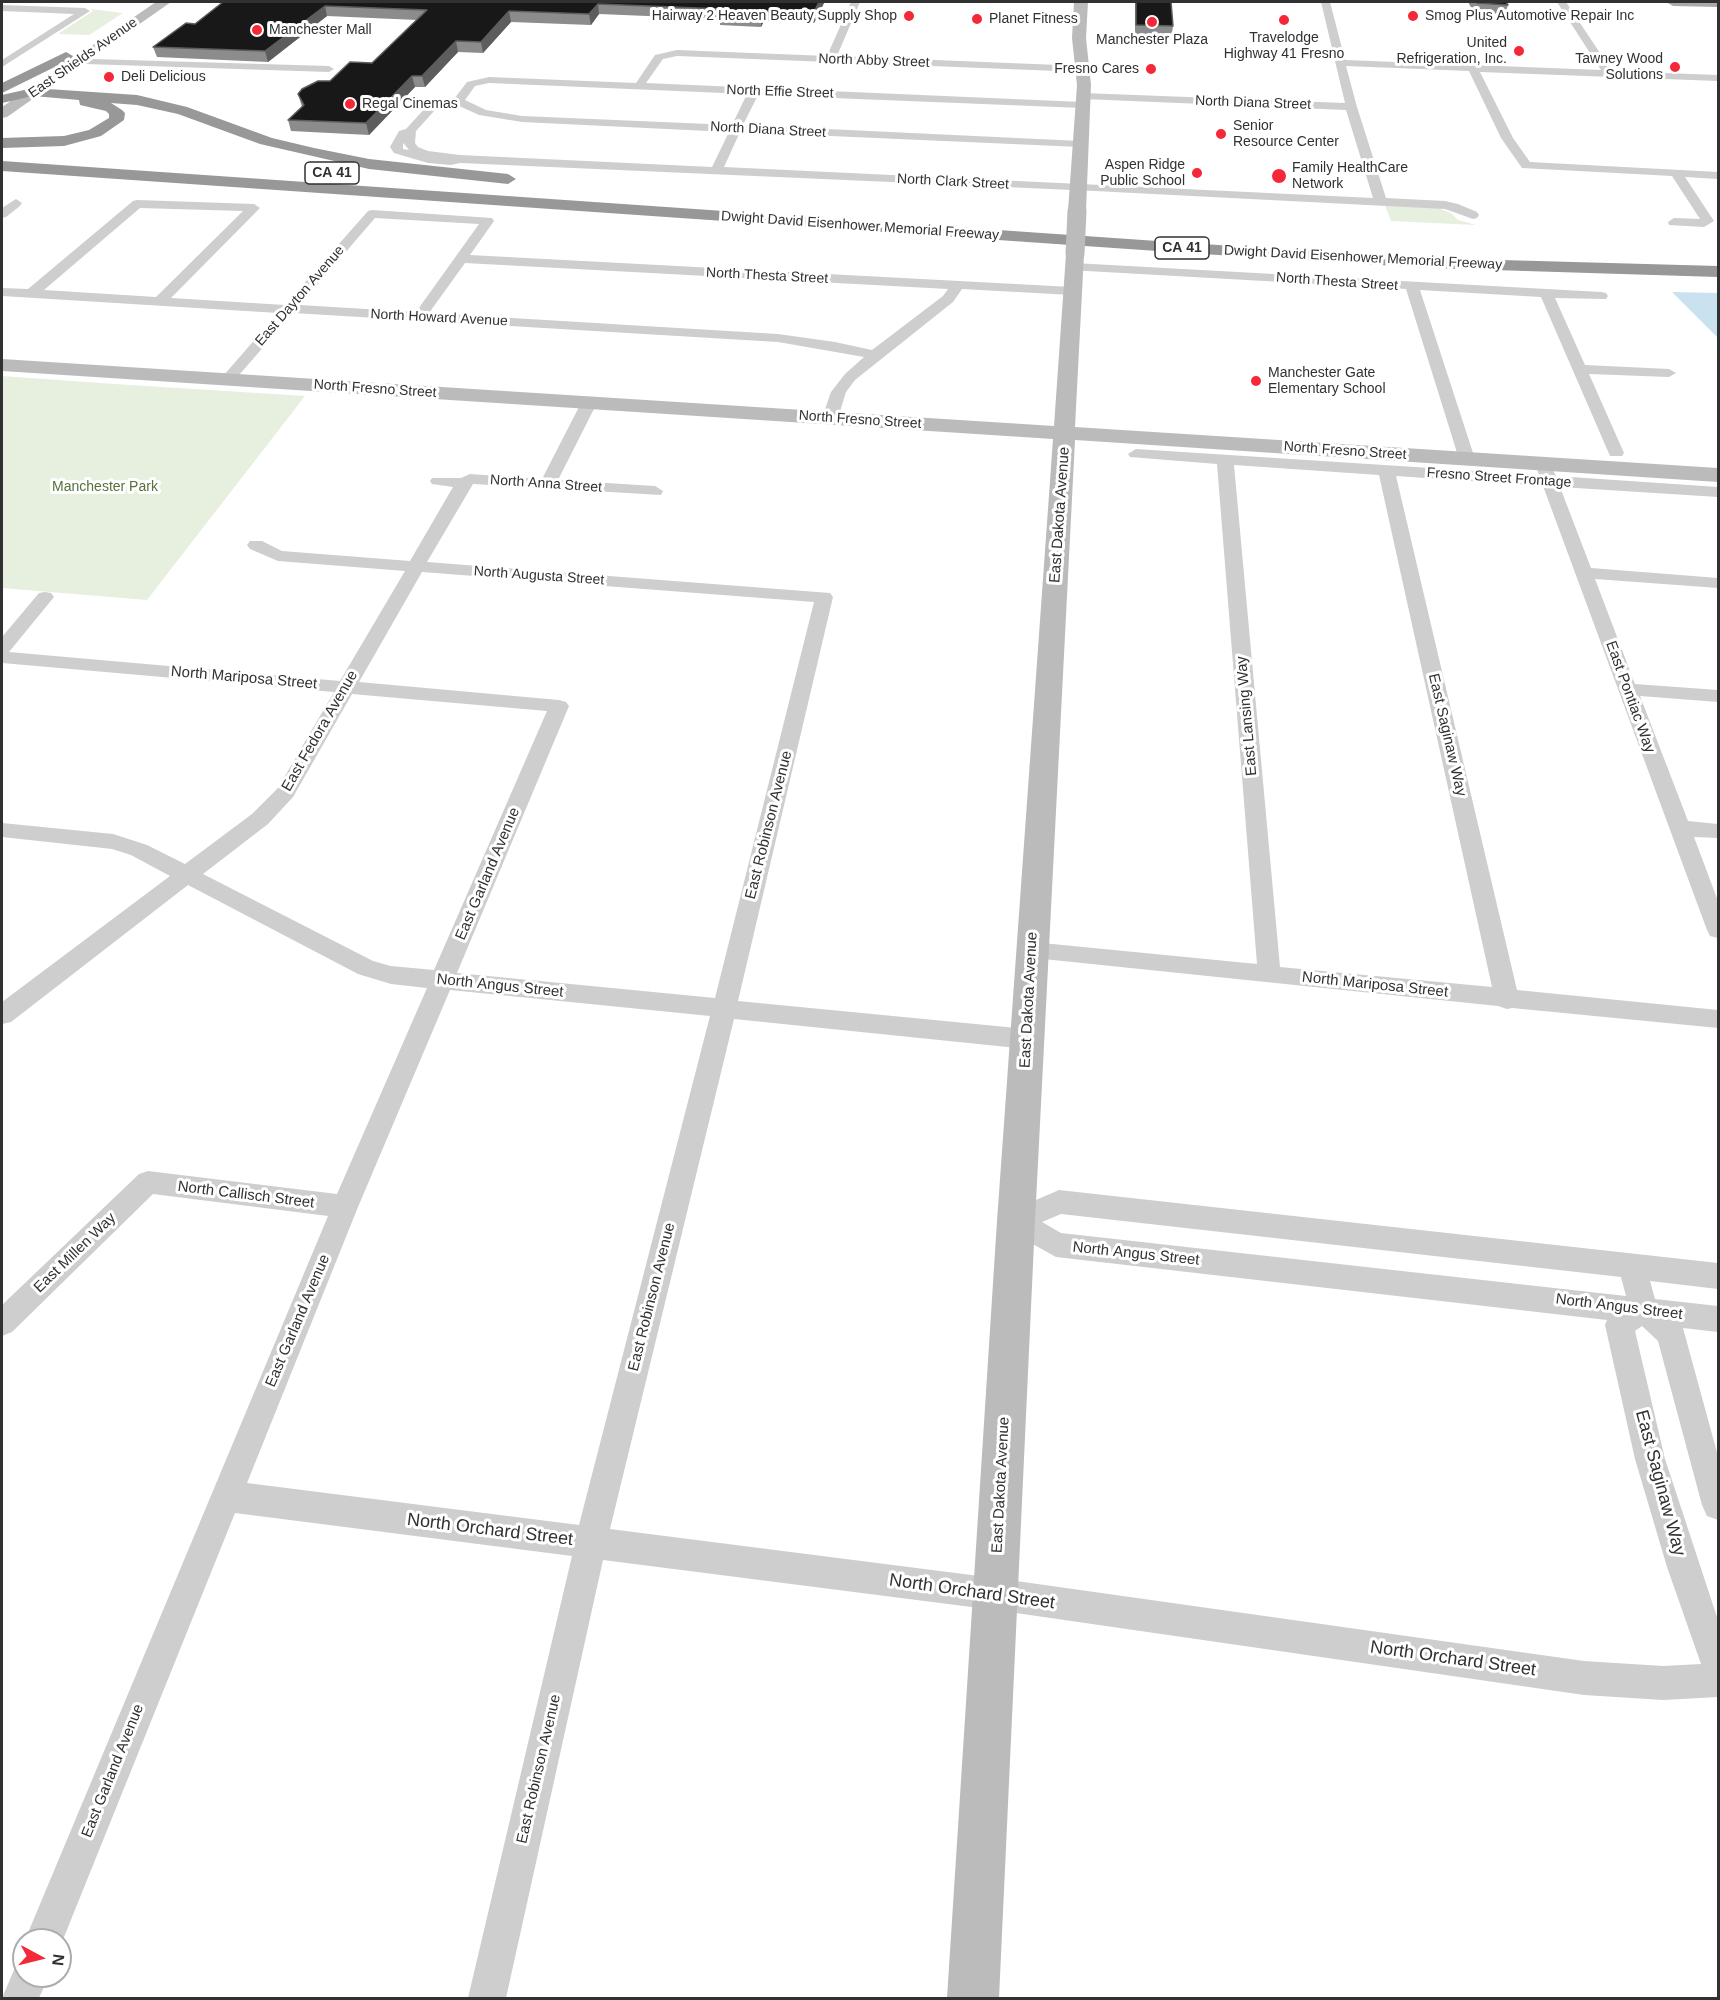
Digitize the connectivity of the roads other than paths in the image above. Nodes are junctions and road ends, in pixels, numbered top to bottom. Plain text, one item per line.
1 (6, 2) edge
2 (148, 2) edge
3 (164, 2) edge
4 (855, 2) edge
5 (1081, 2) edge
6 (1325, 2) edge
7 (1562, 2) edge
8 (1673, 2) edge
9 (1719, 3) edge
10 (2, 6) edge
11 (71, 59) junction
12 (831, 59) junction
13 (1341, 63) junction
14 (2, 64) edge
15 (1473, 68) junction
16 (1083, 69) junction
17 (336, 70) dead end
18 (1609, 74) junction
19 (1719, 78) edge
20 (639, 86) junction
21 (754, 91) junction
22 (33, 92) junction
23 (1082, 100) junction
24 (459, 101) junction
25 (2, 104) edge
26 (1351, 107) junction
27 (736, 129) junction
28 (2, 143) edge
29 (1080, 144) junction
30 (2, 148) edge
31 (83, 154) dead end
32 (211, 164) dead end
33 (2, 166) edge
34 (716, 171) junction
35 (1677, 174) junction
36 (1719, 175) edge
37 (524, 181) dead end
38 (1079, 187) junction
39 (83, 188) dead end
40 (2, 202) edge
41 (1382, 202) junction
42 (646, 211) junction
43 (2, 214) edge
44 (1473, 215) dead end
45 (1674, 222) dead end
46 (1122, 226) dead end
47 (461, 259) junction
48 (1074, 261) junction
49 (1719, 272) edge
50 (957, 286) junction
51 (1412, 287) junction
52 (1072, 291) junction
53 (2, 292) edge
54 (1546, 293) junction
55 (31, 294) junction
56 (1601, 296) dead end
57 (159, 302) junction
58 (287, 309) junction
59 (420, 316) junction
60 (875, 355) junction
61 (2, 365) edge
62 (1581, 369) junction
63 (1669, 373) dead end
64 (228, 379) junction
65 (589, 403) junction
66 (830, 418) junction
67 (1065, 434) junction
68 (1616, 453) dead end
69 (1136, 454) dead end
70 (1467, 459) junction
71 (1225, 460) junction
72 (1386, 470) junction
73 (1547, 472) junction
74 (1719, 475) edge
75 (438, 481) dead end
76 (465, 483) junction
77 (548, 484) junction
78 (655, 491) dead end
79 (1719, 492) edge
80 (256, 545) dead end
81 (416, 567) junction
82 (1584, 573) junction
83 (1719, 583) edge
84 (45, 597) dead end
85 (824, 597) joint
86 (2, 648) edge
87 (2, 657) edge
88 (345, 687) junction
89 (1627, 689) junction
90 (1719, 696) edge
91 (559, 706) joint
92 (1679, 828) junction
93 (2, 830) edge
94 (1719, 831) edge
95 (186, 875) junction
96 (1719, 930) edge
97 (1032, 951) junction
98 (1269, 973) junction
99 (443, 980) junction
100 (1507, 1000) junction
101 (724, 1009) junction
102 (2, 1015) edge
103 (1719, 1019) edge
104 (1027, 1039) junction
105 (147, 1182) joint
106 (345, 1207) junction
107 (1016, 1221) junction
108 (1632, 1265) junction
109 (1719, 1276) edge
110 (1643, 1309) junction
111 (1719, 1319) edge
112 (2, 1323) edge
113 (225, 1497) junction
114 (1719, 1505) edge
115 (591, 1542) junction
116 (994, 1594) junction
117 (1719, 1665) edge
118 (1719, 1680) edge
119 (49, 1928) edge
120 (487, 1998) edge
121 (973, 1998) edge

1 - 10 street
2 - 11 street, East Shields Avenue
3 - 11 street, East Shields Avenue
4 - 12 street
5 - 16 street, East Dakota Avenue
6 - 13 street
7 - 18 street
8 - 9 main road
10 - 14 street
11 - 17 street
11 - 22 street, East Shields Avenue
11 - 25 highway
12 - 16 street, North Abby Street
12 - 20 street, North Abby Street
13 - 15 street
13 - 26 street
15 - 18 street
15 - 35 street
16 - 23 street, East Dakota Avenue
18 - 19 street
20 - 21 street, North Effie Street
20 - 24 street, North Effie Street
21 - 23 street, North Effie Street
21 - 27 street
22 - 25 highway
22 - 37 highway
23 - 26 street, North Diana Street
23 - 29 street, East Dakota Avenue
24 - 27 street, North Diana Street
24 - 34 street, North Clark Street
25 - 28 highway
26 - 41 street
27 - 29 street, North Diana Street
27 - 34 street
29 - 38 street, East Dakota Avenue
30 - 31 highway
32 - 46 highway, Dwight David Eisenhower Memorial Freeway / CA 41
33 - 42 highway, Dwight David Eisenhower Memorial Freeway / CA 41
34 - 38 street, North Clark Street
35 - 36 street
35 - 45 street
38 - 41 street, North Clark Street
38 - 48 street, East Dakota Avenue, bridge
39 - 42 highway
40 - 43 street
41 - 44 street, North Clark Street
42 - 49 highway, Dwight David Eisenhower Memorial Freeway / CA 41
47 - 50 street, North Thesta Street
47 - 58 street, East Dayton Avenue
47 - 59 street
48 - 51 street, North Thesta Street
48 - 52 street, East Dakota Avenue
50 - 52 street, North Thesta Street
50 - 60 street
51 - 54 street, North Thesta Street
51 - 70 street
52 - 67 street, East Dakota Avenue
53 - 55 street, North Howard Avenue
54 - 56 street, North Thesta Street
54 - 62 street
55 - 57 street, North Howard Avenue
55 - 57 street
57 - 58 street, North Howard Avenue
58 - 59 street, North Howard Avenue
58 - 64 street, East Dayton Avenue
59 - 60 street, North Howard Avenue
60 - 66 street
61 - 64 street, North Fresno Street
62 - 63 street
62 - 68 street
64 - 65 street, North Fresno Street
65 - 66 street, North Fresno Street
65 - 77 street
66 - 67 street, North Fresno Street
67 - 70 street, North Fresno Street
67 - 97 street, East Dakota Avenue
69 - 71 street, Fresno Street Frontage
70 - 73 street, North Fresno Street
71 - 72 street, Fresno Street Frontage
71 - 98 street, East Lansing Way
72 - 73 street, Fresno Street Frontage
72 - 100 street, East Saginaw Way
73 - 74 street, North Fresno Street
73 - 79 street, Fresno Street Frontage
73 - 82 street, East Pontiac Way
75 - 76 street, North Anna Street
76 - 77 street, North Anna Street
76 - 81 street, East Fedora Avenue
77 - 78 street, North Anna Street
80 - 81 street, North Augusta Street
81 - 85 street, North Augusta Street
81 - 88 street, East Fedora Avenue
82 - 83 street
82 - 89 street, East Pontiac Way
84 - 86 street
85 - 101 street, East Robinson Avenue
87 - 88 street, North Mariposa Street
88 - 91 street, North Mariposa Street
88 - 95 street, East Fedora Avenue
89 - 90 street
89 - 92 street, East Pontiac Way
91 - 99 street, East Garland Avenue
92 - 94 street
92 - 96 street, East Pontiac Way
93 - 95 street, North Angus Street
95 - 99 street, North Angus Street
95 - 102 street, East Fedora Avenue
97 - 98 street, North Mariposa Street
97 - 104 street, East Dakota Avenue
98 - 100 street, North Mariposa Street
99 - 101 street, North Angus Street
99 - 106 street, East Garland Avenue
100 - 103 street, North Mariposa Street
101 - 104 street, North Angus Street
101 - 115 street, East Robinson Avenue
104 - 107 street, East Dakota Avenue
105 - 106 street, North Callisch Street
105 - 112 street, East Millen Way
106 - 113 street, East Garland Avenue
107 - 108 street
107 - 110 street, North Angus Street
107 - 116 street, East Dakota Avenue
108 - 109 street
108 - 110 street
110 - 111 street, North Angus Street
110 - 114 street
110 - 117 street, East Saginaw Way
113 - 115 street, North Orchard Street
113 - 119 street, East Garland Avenue
115 - 116 street, North Orchard Street
115 - 120 street, East Robinson Avenue
116 - 118 street, North Orchard Street
116 - 121 street, East Dakota Avenue

